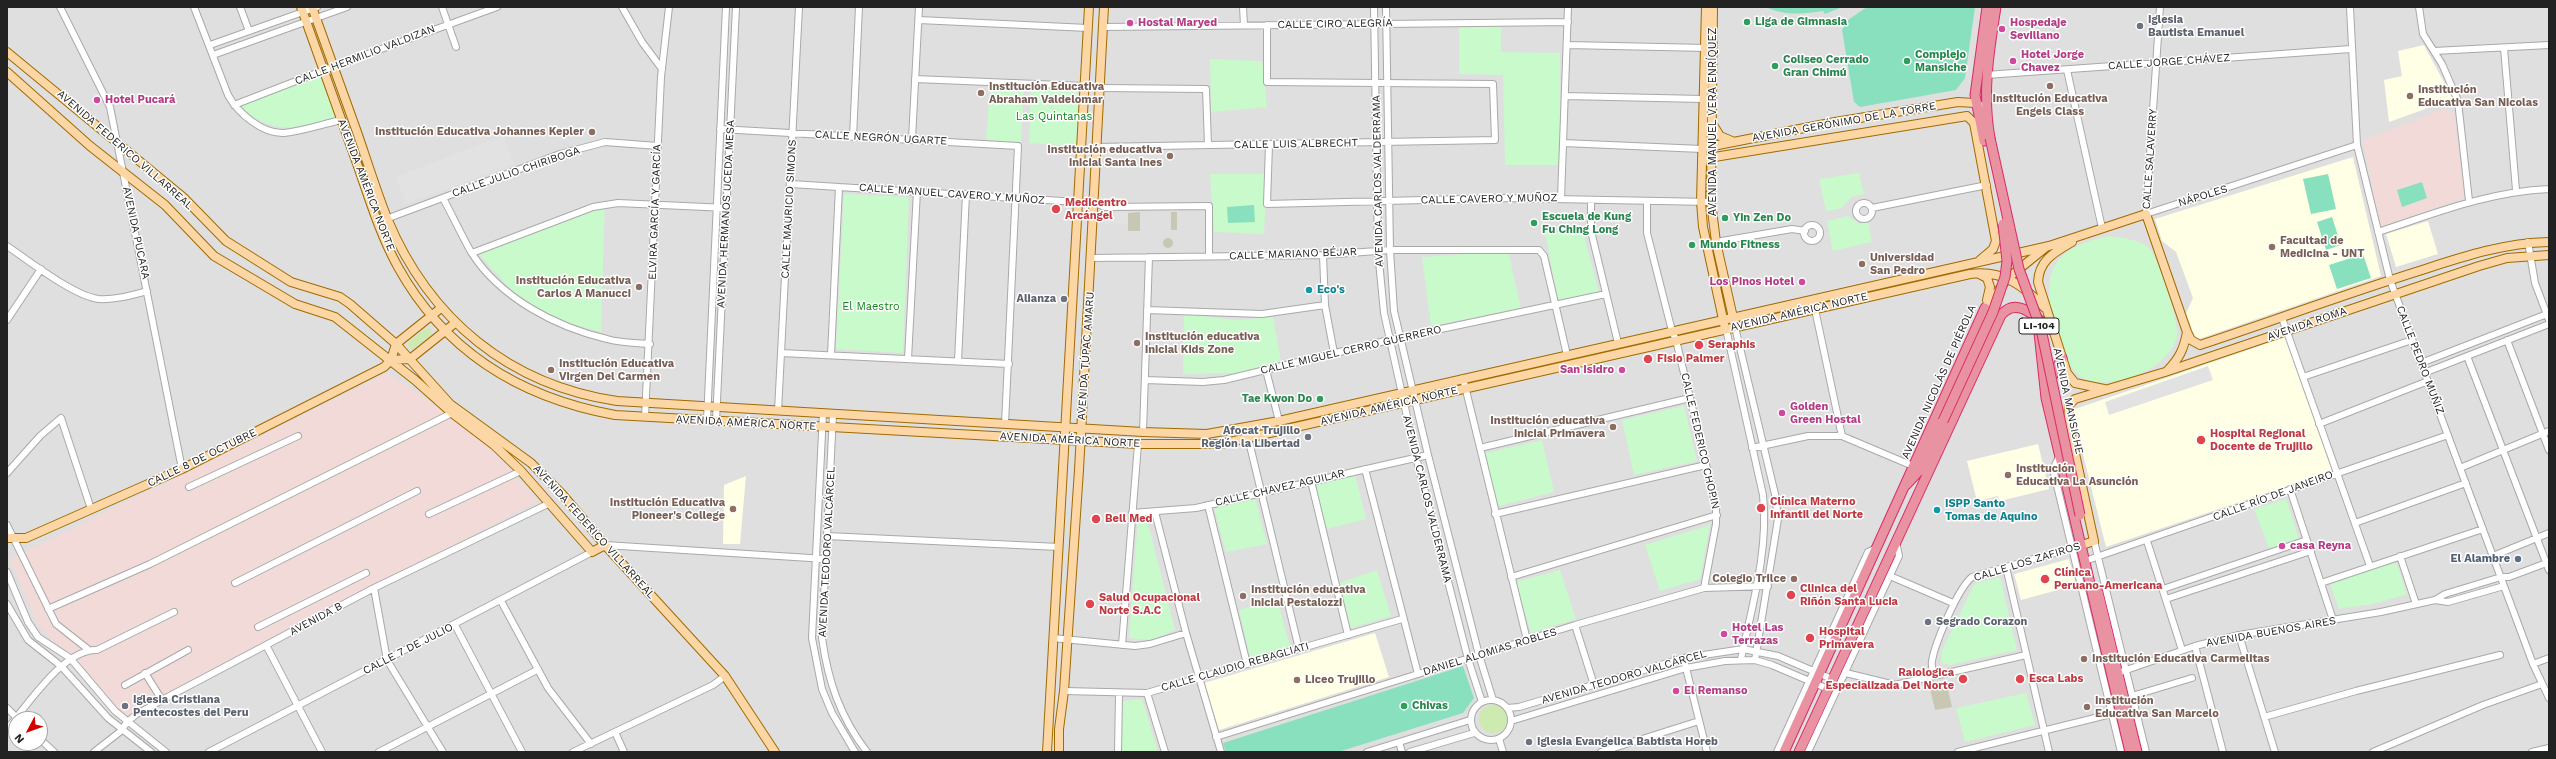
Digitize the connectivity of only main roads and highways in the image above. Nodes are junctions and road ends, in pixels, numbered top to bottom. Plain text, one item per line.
1 (1089, 7) edge
2 (1104, 7) edge
3 (1706, 7) edge
4 (1714, 7) edge
5 (1987, 7) edge
6 (1996, 7) edge
7 (314, 8) edge
8 (302, 10) edge
9 (1709, 22) junction
10 (1709, 48) junction
11 (7, 52) edge
12 (7, 72) edge
13 (1975, 103) junction
14 (1985, 109) junction
15 (1712, 125) junction
16 (1987, 140) junction
17 (1733, 141) junction
18 (1712, 146) junction
19 (1702, 148) junction
20 (1702, 159) junction
21 (1712, 159) junction
22 (2146, 214) joint
23 (2086, 234) junction
24 (2549, 242) edge
25 (2049, 246) junction
26 (2549, 255) edge
27 (408, 260) junction
28 (1978, 262) junction
29 (398, 267) junction
30 (1974, 273) junction
31 (2008, 278) junction
32 (1866, 287) junction
33 (1868, 296) junction
34 (1814, 304) junction
35 (442, 308) junction
36 (1985, 308) junction
37 (2045, 308) junction
38 (432, 316) junction
39 (1732, 318) junction
40 (2036, 318) junction
41 (1723, 320) junction
42 (455, 323) junction
43 (1735, 327) junction
44 (1726, 329) junction
45 (445, 330) junction
46 (2052, 330) junction
47 (2187, 332) junction
48 (396, 344) junction
49 (2200, 346) joint
50 (486, 349) junction
51 (2062, 358) junction
52 (410, 359) junction
53 (478, 359) junction
54 (391, 360) junction
55 (2165, 372) junction
56 (2107, 389) junction
57 (2046, 398) junction
58 (2069, 404) joint
59 (896, 418) junction
60 (1066, 428) junction
61 (1081, 428) junction
62 (895, 430) junction
63 (1106, 430) junction
64 (1066, 440) junction
65 (1081, 441) junction
66 (1106, 442) junction
67 (1064, 457) junction
68 (1079, 460) junction
69 (1904, 487) junction
70 (10, 539) edge
71 (2087, 543) junction
72 (605, 545) junction
73 (592, 552) joint
74 (2120, 712) junction
75 (1805, 751) edge
76 (775, 752) edge
77 (1047, 752) edge
78 (1059, 752) edge
79 (1784, 752) edge
80 (2130, 752) edge
81 (2137, 752) edge

1 - 60 main road, AVENIDA TÚPAC AMARU
2 - 61 main road, AVENIDA TÚPAC AMARU
3 - 9 main road, AVENIDA MANUEL VERA ENRÍQUEZ
4 - 9 main road, AVENIDA MANUEL VERA ENRÍQUEZ
5 - 13 highway, AVENIDA MANSICHE
6 - 14 highway, AVENIDA MANSICHE / LI-104
7 - 27 main road, AVENIDA AMÉRICA NORTE
8 - 29 main road, AVENIDA AMÉRICA NORTE
9 - 10 main road, AVENIDA MANUEL VERA ENRÍQUEZ
10 - 15 main road, AVENIDA MANUEL VERA ENRÍQUEZ
10 - 19 main road, AVENIDA MANUEL VERA ENRÍQUEZ
11 - 48 main road, AVENIDA FEDERICO VILLARREAL
12 - 54 main road, AVENIDA FEDERICO VILLARREAL
13 - 14 main road, AVENIDA GERÓNIMO DE LA TORRE
13 - 16 highway, AVENIDA MANSICHE
13 - 17 main road, AVENIDA GERÓNIMO DE LA TORRE
14 - 16 highway, AVENIDA MANSICHE / LI-104
15 - 17 main road
15 - 18 main road, AVENIDA MANUEL VERA ENRÍQUEZ
16 - 69 highway, AVENIDA MANSICHE, bridge
16 - 71 highway, AVENIDA MANSICHE / LI-104, bridge
17 - 18 main road, AVENIDA GERÓNIMO DE LA TORRE
18 - 19 main road, AVENIDA GERÓNIMO DE LA TORRE
18 - 21 main road, AVENIDA MANUEL VERA ENRÍQUEZ
19 - 20 main road, AVENIDA MANUEL VERA ENRÍQUEZ
20 - 21 main road, AVENIDA GERÓNIMO DE LA TORRE
20 - 41 main road, AVENIDA MANUEL VERA ENRÍQUEZ
21 - 28 main road, AVENIDA GERÓNIMO DE LA TORRE
21 - 39 main road, AVENIDA MANUEL VERA ENRÍQUEZ
22 - 23 main road, NÁPOLES
22 - 47 main road, CALLE SALAVERRY
23 - 25 main road, NÁPOLES
23 - 37 main road
24 - 49 main road, AVENIDA ROMA
25 - 28 main road, AVENIDA AMÉRICA NORTE
25 - 31 main road, AVENIDA NICOLÁS DE PIÉROLA
26 - 55 main road, AVENIDA ROMA
27 - 29 main road
27 - 35 main road, AVENIDA AMÉRICA NORTE
28 - 32 main road, AVENIDA AMÉRICA NORTE
29 - 38 main road, AVENIDA AMÉRICA NORTE
30 - 31 main road, AVENIDA AMÉRICA NORTE
30 - 33 main road, AVENIDA AMÉRICA NORTE
30 - 36 main road
31 - 36 main road, AVENIDA NICOLÁS DE PIÉROLA
31 - 37 main road, AVENIDA AMÉRICA NORTE
32 - 33 main road
32 - 34 main road, AVENIDA AMÉRICA NORTE
33 - 34 main road, AVENIDA AMÉRICA NORTE
34 - 39 main road, AVENIDA AMÉRICA NORTE
34 - 43 main road, AVENIDA AMÉRICA NORTE
35 - 38 main road
35 - 42 main road, AVENIDA AMÉRICA NORTE
36 - 69 highway, AVENIDA NICOLÁS DE PIÉROLA
37 - 46 main road
38 - 45 main road, AVENIDA AMÉRICA NORTE
38 - 48 main road
39 - 41 main road, AVENIDA AMÉRICA NORTE
39 - 43 main road, AVENIDA MANUEL VERA ENRÍQUEZ
40 - 46 highway
40 - 57 highway, AVENIDA MANSICHE
40 - 75 highway
41 - 44 main road, AVENIDA MANUEL VERA ENRÍQUEZ
41 - 63 main road, AVENIDA AMÉRICA NORTE
42 - 45 main road
42 - 50 main road, AVENIDA AMÉRICA NORTE
43 - 44 main road, AVENIDA AMÉRICA NORTE
44 - 66 main road, AVENIDA AMÉRICA NORTE
45 - 52 main road
45 - 53 main road, AVENIDA AMÉRICA NORTE
46 - 51 main road
47 - 49 main road, CALLE SALAVERRY
47 - 55 main road
48 - 52 main road, AVENIDA FEDERICO VILLARREAL
48 - 54 main road
50 - 53 main road
50 - 59 main road, AVENIDA AMÉRICA NORTE
51 - 56 main road
51 - 57 highway
52 - 54 main road, CALLE 8 DE OCTUBRE
52 - 72 main road, AVENIDA FEDERICO VILLARREAL
53 - 62 main road, AVENIDA AMÉRICA NORTE
54 - 70 main road, CALLE 8 DE OCTUBRE
54 - 73 main road, AVENIDA FEDERICO VILLARREAL
55 - 56 main road, AVENIDA ROMA
56 - 58 main road, AVENIDA ROMA
57 - 71 highway, AVENIDA MANSICHE / LI-104
58 - 71 main road, AVENIDA MANSICHE
59 - 60 main road, AVENIDA AMÉRICA NORTE
59 - 62 main road
60 - 61 main road, AVENIDA AMÉRICA NORTE
60 - 64 main road, AVENIDA TÚPAC AMARU
61 - 63 main road, AVENIDA AMÉRICA NORTE
61 - 65 main road, AVENIDA TÚPAC AMARU
62 - 64 main road, AVENIDA AMÉRICA NORTE
63 - 66 main road
64 - 65 main road, AVENIDA AMÉRICA NORTE
64 - 67 main road, AVENIDA TÚPAC AMARU
65 - 66 main road, AVENIDA AMÉRICA NORTE
65 - 68 main road, AVENIDA TÚPAC AMARU
67 - 68 main road
67 - 77 main road, AVENIDA TÚPAC AMARU
68 - 78 main road, AVENIDA TÚPAC AMARU
69 - 79 highway, AVENIDA NICOLÁS DE PIÉROLA
71 - 74 highway, AVENIDA MANSICHE / LI-104
72 - 73 main road, CALLE 7 DE JULIO
72 - 76 main road, AVENIDA FEDERICO VILLARREAL
74 - 80 highway, AVENIDA MANSICHE / LI-104
74 - 81 highway, AVENIDA MANSICHE / LI-104

